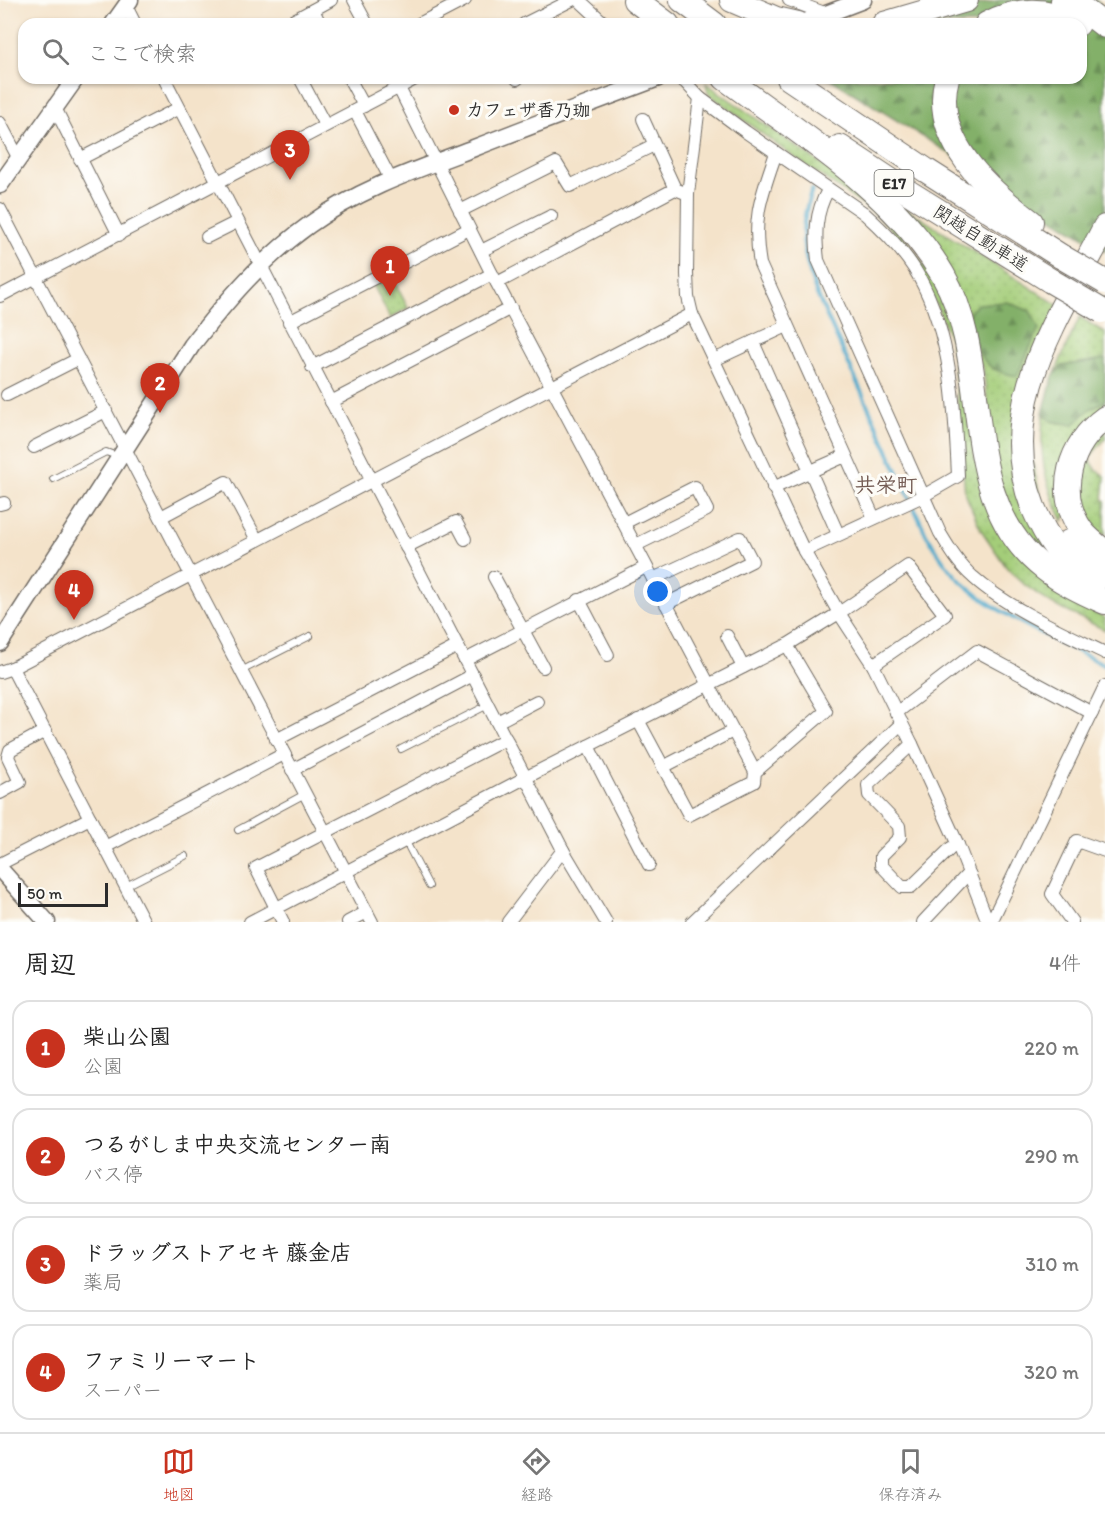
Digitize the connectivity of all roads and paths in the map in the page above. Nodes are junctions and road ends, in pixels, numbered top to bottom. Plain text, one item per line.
1 (331, 0) edge
2 (356, 0) edge
3 (465, 0) edge
4 (572, 0) edge
5 (579, 0) edge
6 (625, 0) edge
7 (635, 0) edge
8 (682, 0) edge
9 (789, 0) edge
10 (863, 0) edge
11 (966, 0) edge
12 (1061, 0) edge
13 (126, 2) edge
14 (736, 2) edge
15 (312, 10) junction
16 (827, 14) junction
17 (117, 18) edge
18 (133, 18) edge
19 (297, 18) edge
20 (317, 18) edge
21 (364, 18) edge
22 (430, 18) edge
23 (536, 18) edge
24 (598, 18) edge
25 (648, 18) edge
26 (659, 18) edge
27 (706, 18) edge
28 (774, 18) edge
29 (816, 18) edge
30 (904, 18) edge
31 (999, 18) edge
32 (1064, 18) edge
33 (1105, 26) edge
34 (1087, 31) edge
35 (1105, 45) edge
36 (72, 84) edge
37 (167, 84) edge
38 (303, 84) edge
39 (351, 84) edge
40 (395, 84) edge
41 (396, 84) edge
42 (642, 84) edge
43 (687, 84) edge
44 (733, 84) edge
45 (750, 84) edge
46 (798, 84) edge
47 (946, 84) edge
48 (700, 98) junction
49 (55, 108) junction
50 (179, 108) junction
51 (359, 108) junction
52 (643, 119) dead end
53 (0, 123) edge
54 (325, 125) junction
55 (654, 145) junction
56 (776, 153) junction
57 (19, 159) junction
58 (80, 159) junction
59 (435, 162) junction
60 (391, 180) junction
61 (218, 182) junction
62 (0, 185) edge
63 (675, 189) junction
64 (828, 190) junction
65 (688, 194) junction
66 (0, 209) edge
67 (460, 211) junction
68 (551, 216) dead end
69 (237, 222) junction
70 (1105, 227) edge
71 (469, 229) junction
72 (119, 235) junction
73 (207, 237) dead end
74 (481, 251) junction
75 (1065, 252) junction
76 (1105, 254) edge
77 (260, 266) junction
78 (1105, 270) edge
79 (36, 278) junction
80 (495, 278) junction
81 (1105, 282) edge
82 (0, 296) edge
83 (511, 308) junction
84 (1103, 312) edge
85 (692, 314) junction
86 (289, 322) junction
87 (787, 326) junction
88 (753, 342) junction
89 (78, 359) junction
90 (714, 360) junction
91 (312, 368) junction
92 (553, 387) junction
93 (7, 395) dead end
94 (331, 402) junction
95 (106, 411) junction
96 (1105, 418) edge
97 (34, 447) dead end
98 (122, 452) junction
99 (845, 456) junction
100 (810, 471) junction
101 (53, 479) dead end
102 (371, 480) junction
103 (773, 488) junction
104 (923, 496) junction
105 (161, 517) junction
106 (874, 518) junction
107 (624, 523) junction
108 (838, 534) junction
109 (465, 539) dead end
110 (257, 540) junction
111 (636, 545) junction
112 (406, 547) junction
113 (804, 551) junction
114 (1105, 552) edge
115 (646, 567) junction
116 (1105, 572) edge
117 (190, 575) junction
118 (494, 577) dead end
119 (653, 579) junction
120 (1105, 593) edge
121 (579, 600) junction
122 (1105, 602) edge
123 (666, 604) junction
124 (839, 613) junction
125 (523, 630) junction
126 (310, 636) dead end
127 (727, 636) dead end
128 (0, 643) edge
129 (787, 645) junction
130 (458, 646) junction
131 (1105, 653) edge
132 (608, 655) dead end
133 (465, 660) junction
134 (873, 665) junction
135 (743, 667) junction
136 (543, 668) dead end
137 (6, 670) edge
138 (241, 672) junction
139 (473, 675) junction
140 (708, 684) junction
141 (1105, 686) edge
142 (537, 701) dead end
143 (488, 705) junction
144 (1092, 713) junction
145 (899, 718) junction
146 (638, 720) junction
147 (497, 722) junction
148 (45, 731) junction
149 (733, 731) junction
150 (506, 739) junction
151 (276, 740) junction
152 (912, 744) junction
153 (588, 746) junction
154 (401, 749) dead end
155 (284, 754) junction
156 (663, 767) junction
157 (292, 770) junction
158 (755, 772) junction
159 (526, 778) junction
160 (0, 793) edge
161 (305, 794) junction
162 (90, 818) junction
163 (238, 830) dead end
164 (324, 831) junction
165 (405, 840) junction
166 (958, 845) junction
167 (105, 847) junction
168 (563, 850) junction
169 (1105, 851) edge
170 (184, 856) dead end
171 (0, 864) edge
172 (649, 865) dead end
173 (0, 869) edge
174 (345, 872) junction
175 (970, 875) junction
176 (125, 886) junction
177 (429, 886) dead end
178 (276, 909) junction
179 (369, 917) edge
180 (47, 922) edge
181 (144, 922) edge
182 (250, 922) edge
183 (283, 922) edge
184 (348, 922) edge
185 (508, 922) edge
186 (606, 922) edge
187 (692, 922) edge
188 (923, 922) edge
189 (989, 922) edge
190 (1072, 922) edge

1 - 15 street
2 - 21 street
3 - 22 street
4 - 23 street
5 - 24 street
6 - 25 highway
7 - 26 highway
8 - 27 highway
9 - 16 street
10 - 16 street
11 - 30 highway
12 - 33 highway
13 - 17 street
13 - 18 street
14 - 28 highway
15 - 19 street
15 - 20 street
16 - 29 street
31 - 32 highway
34 - 35 highway
36 - 49 street
37 - 50 street
38 - 54 street
39 - 51 street
40 - 51 street
41 - 59 street
42 - 59 street
43 - 48 street
44 - 122 highway
45 - 84 highway, 関越自動車道 / E17, bridge
46 - 75 highway, 関越自動車道 / E17
47 - 75 highway
48 - 56 street
48 - 65 street
49 - 57 street
49 - 58 street
50 - 58 street
50 - 61 street
51 - 54 street
51 - 60 street
52 - 55 street
53 - 57 street
54 - 61 street
55 - 63 street
55 - 67 street
56 - 64 street
56 - 87 street
57 - 62 street
58 - 72 street
59 - 60 street
59 - 67 street
60 - 77 street
61 - 69 street
61 - 72 street
63 - 65 street
63 - 80 street
64 - 104 street
64 - 104 street
65 - 85 street
66 - 79 street
67 - 71 street
68 - 74 street
69 - 73 street
69 - 77 street
70 - 120 highway
71 - 74 street
71 - 86 street
72 - 79 street
74 - 80 street
75 - 78 highway
75 - 81 highway, 関越自動車道 / E17, bridge
76 - 116 highway
77 - 86 street
77 - 98 street
79 - 82 street
79 - 89 street
80 - 83 street
80 - 91 street
83 - 92 street
83 - 94 street
85 - 90 street
85 - 92 street
86 - 91 street
87 - 88 street
87 - 99 street
88 - 90 street
88 - 100 street
89 - 93 street
89 - 95 street
90 - 103 street
91 - 94 street
92 - 102 street
92 - 107 street
94 - 102 street
95 - 97 street
95 - 98 street
96 - 114 highway
98 - 101 lane
98 - 105 street
98 - 128 street
99 - 100 street
99 - 106 street
100 - 103 street
100 - 108 street
102 - 110 street
102 - 112 street
103 - 113 street
104 - 106 street
104 - 131 street
105 - 110 street
105 - 117 street
106 - 108 street
107 - 111 street
107 - 111 street
108 - 113 street
109 - 112 street
110 - 117 street
111 - 115 street
112 - 130 street
113 - 124 street
115 - 119 street
115 - 121 street
117 - 137 street
117 - 138 street
118 - 125 street
119 - 123 street
119 - 123 street
121 - 125 street
121 - 132 street
123 - 140 street
124 - 129 street
124 - 134 street
124 - 134 street
125 - 133 street
125 - 136 street
126 - 138 lane
127 - 135 street
129 - 135 street
129 - 158 street
130 - 133 street
130 - 151 street
133 - 139 street
134 - 145 street
135 - 140 street
137 - 148 street
138 - 151 street
139 - 143 street
139 - 157 street
140 - 146 street
140 - 149 street
141 - 144 street
142 - 147 street
143 - 147 street
143 - 154 lane
144 - 145 street
144 - 189 street
145 - 152 street
145 - 187 street
146 - 153 street
146 - 156 street
147 - 150 street
148 - 160 street
148 - 162 street
149 - 156 street
149 - 158 street
150 - 159 street
150 - 164 street
151 - 155 street
152 - 166 street
152 - 166 street
153 - 159 street
153 - 172 street
155 - 157 street
155 - 167 street
156 - 158 street
157 - 161 street
159 - 165 street
159 - 168 street
161 - 163 lane
161 - 164 street
162 - 167 street
162 - 171 street
164 - 174 street
164 - 178 street
165 - 174 street
165 - 177 lane
166 - 175 street
167 - 176 street
168 - 185 street
168 - 186 street
169 - 190 street
170 - 176 lane
173 - 180 street
174 - 178 street
174 - 179 street
175 - 188 street
175 - 189 street
176 - 181 street
178 - 182 street
178 - 183 street
179 - 184 street

